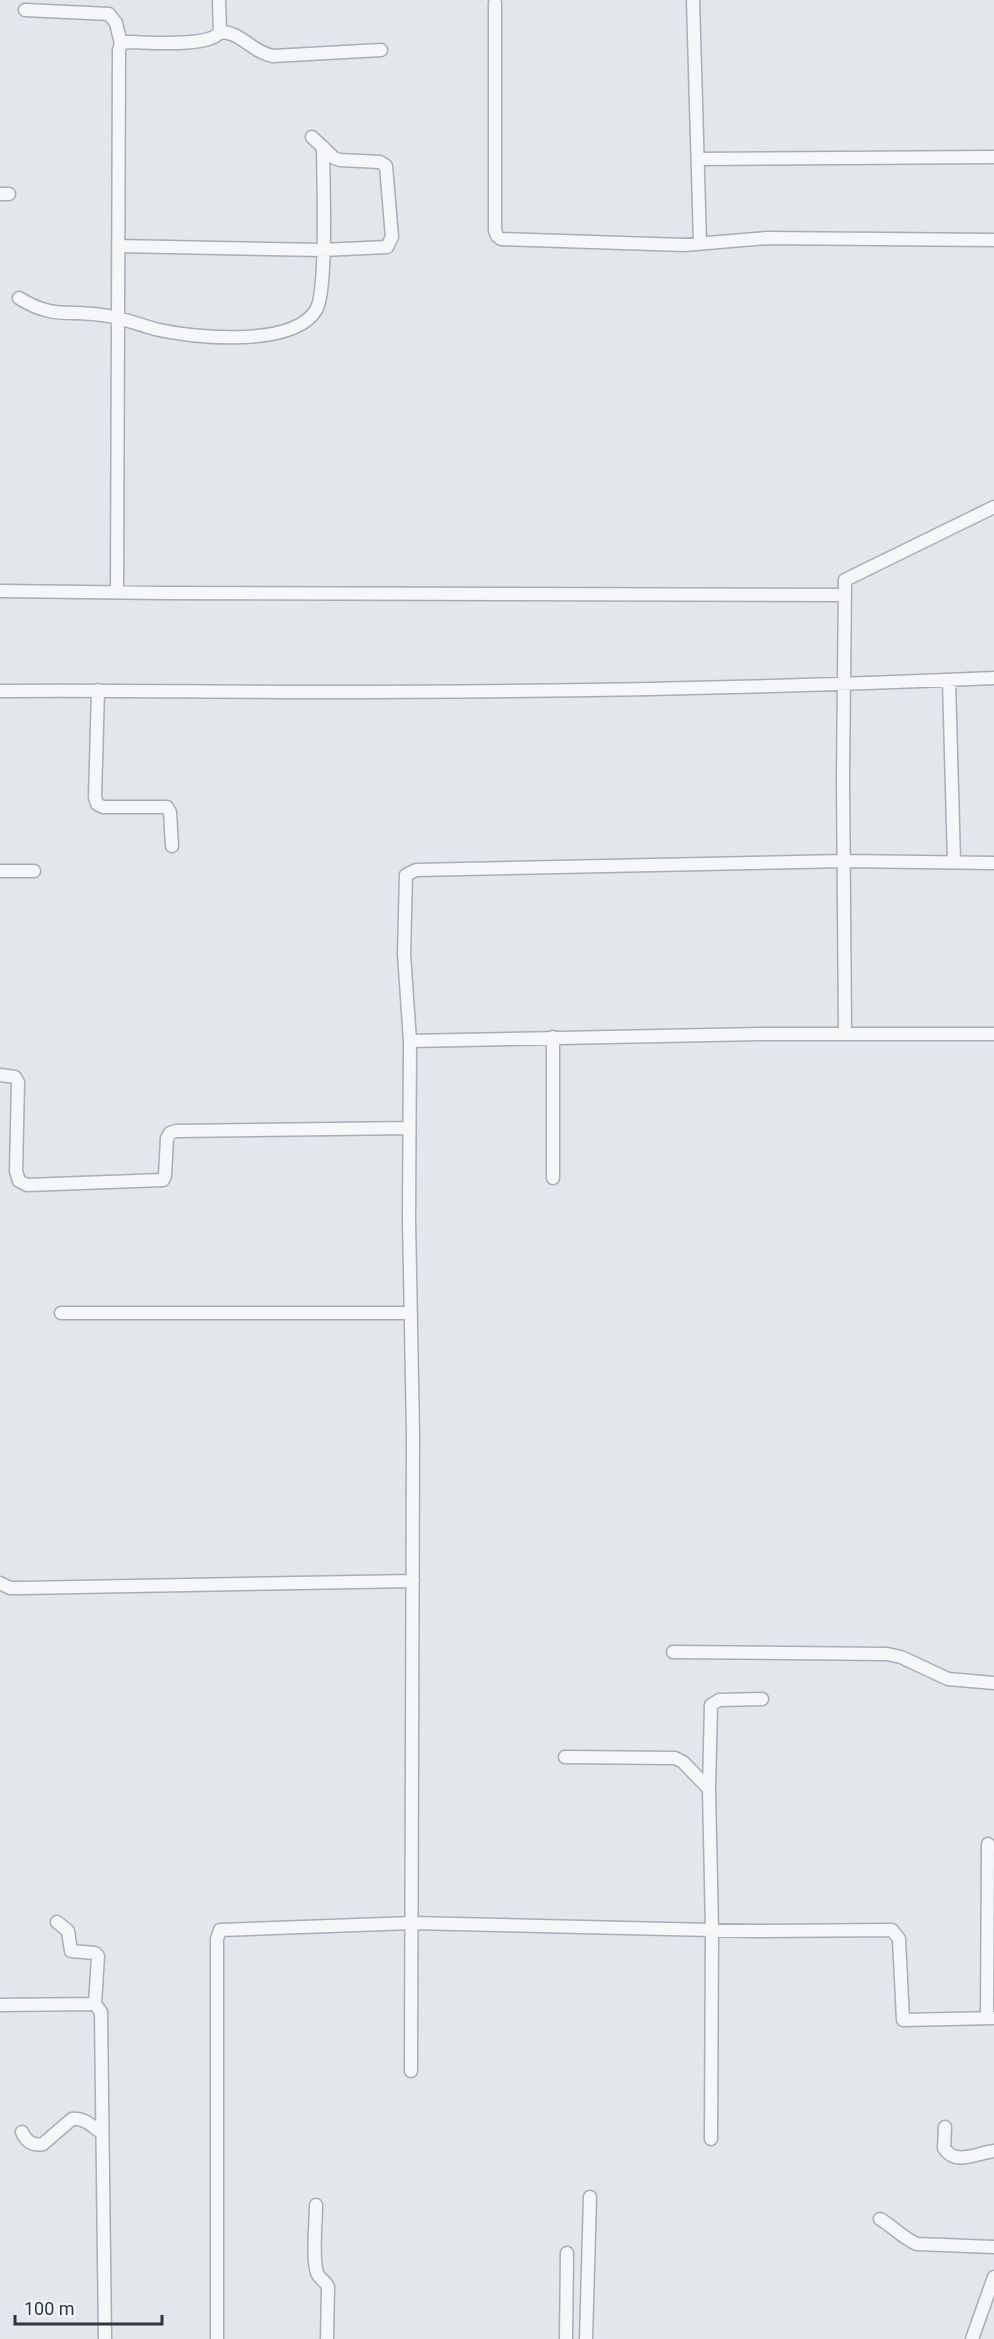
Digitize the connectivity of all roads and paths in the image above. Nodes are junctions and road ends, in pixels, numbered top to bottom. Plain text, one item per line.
1 (219, 0) edge
2 (693, 0) edge
3 (495, 3) dead end
4 (26, 10) dead end
5 (220, 32) junction
6 (121, 44) junction
7 (381, 50) dead end
8 (312, 137) dead end
9 (322, 147) junction
10 (994, 158) edge
11 (698, 159) junction
12 (994, 240) edge
13 (700, 243) junction
14 (118, 246) junction
15 (323, 250) junction
16 (19, 298) dead end
17 (117, 318) junction
18 (994, 507) edge
19 (0, 591) edge
20 (117, 592) junction
21 (844, 594) junction
22 (994, 678) edge
23 (949, 680) junction
24 (844, 685) junction
25 (98, 690) junction
26 (0, 691) edge
27 (172, 846) dead end
28 (844, 861) junction
29 (954, 862) junction
30 (994, 862) edge
31 (0, 871) edge
32 (34, 871) dead end
33 (845, 1034) junction
34 (994, 1034) edge
35 (553, 1037) junction
36 (410, 1041) junction
37 (0, 1075) edge
38 (409, 1128) junction
39 (554, 1178) dead end
40 (61, 1313) dead end
41 (411, 1313) junction
42 (413, 1581) junction
43 (0, 1583) edge
44 (673, 1652) dead end
45 (994, 1683) edge
46 (762, 1699) dead end
47 (565, 1757) dead end
48 (709, 1789) junction
49 (988, 1844) dead end
50 (57, 1923) dead end
51 (412, 1923) junction
52 (712, 1929) junction
53 (95, 2004) junction
54 (0, 2005) edge
55 (991, 2018) edge
56 (411, 2071) dead end
57 (945, 2127) dead end
58 (22, 2132) dead end
59 (102, 2133) junction
60 (711, 2139) dead end
61 (994, 2151) edge
62 (590, 2197) dead end
63 (316, 2205) dead end
64 (880, 2219) dead end
65 (994, 2247) edge
66 (567, 2253) dead end
67 (994, 2277) edge
68 (105, 2339) edge
69 (217, 2339) edge
70 (327, 2339) edge
71 (566, 2339) edge
72 (586, 2339) edge
73 (972, 2339) edge

1 - 5 street
2 - 11 street
3 - 13 street
4 - 6 street
5 - 6 street
5 - 7 street
6 - 14 street
8 - 9 street
9 - 15 street
9 - 15 street
10 - 11 street
11 - 13 street
12 - 13 street
14 - 15 street
14 - 17 street
15 - 17 street
16 - 17 street
17 - 20 street
18 - 21 street
19 - 20 street
20 - 21 street
21 - 24 street
22 - 23 street
23 - 24 street
23 - 29 street
24 - 25 street
24 - 28 street
25 - 26 street
25 - 27 street
28 - 29 street
28 - 33 street
28 - 36 street
29 - 30 street
31 - 32 street
33 - 34 street
33 - 35 street
35 - 36 street
35 - 39 street
36 - 38 street
37 - 38 street
38 - 41 street
40 - 41 street
41 - 42 street
42 - 43 street
42 - 51 street
44 - 45 street
46 - 48 street
47 - 48 street
48 - 52 street
49 - 55 street
50 - 53 street
51 - 52 street
51 - 56 street
51 - 69 street
52 - 55 street
52 - 60 street
53 - 54 street
53 - 59 street
57 - 61 street
58 - 59 street
59 - 68 street
62 - 72 street
63 - 70 street
64 - 65 street
66 - 71 street
67 - 73 street

